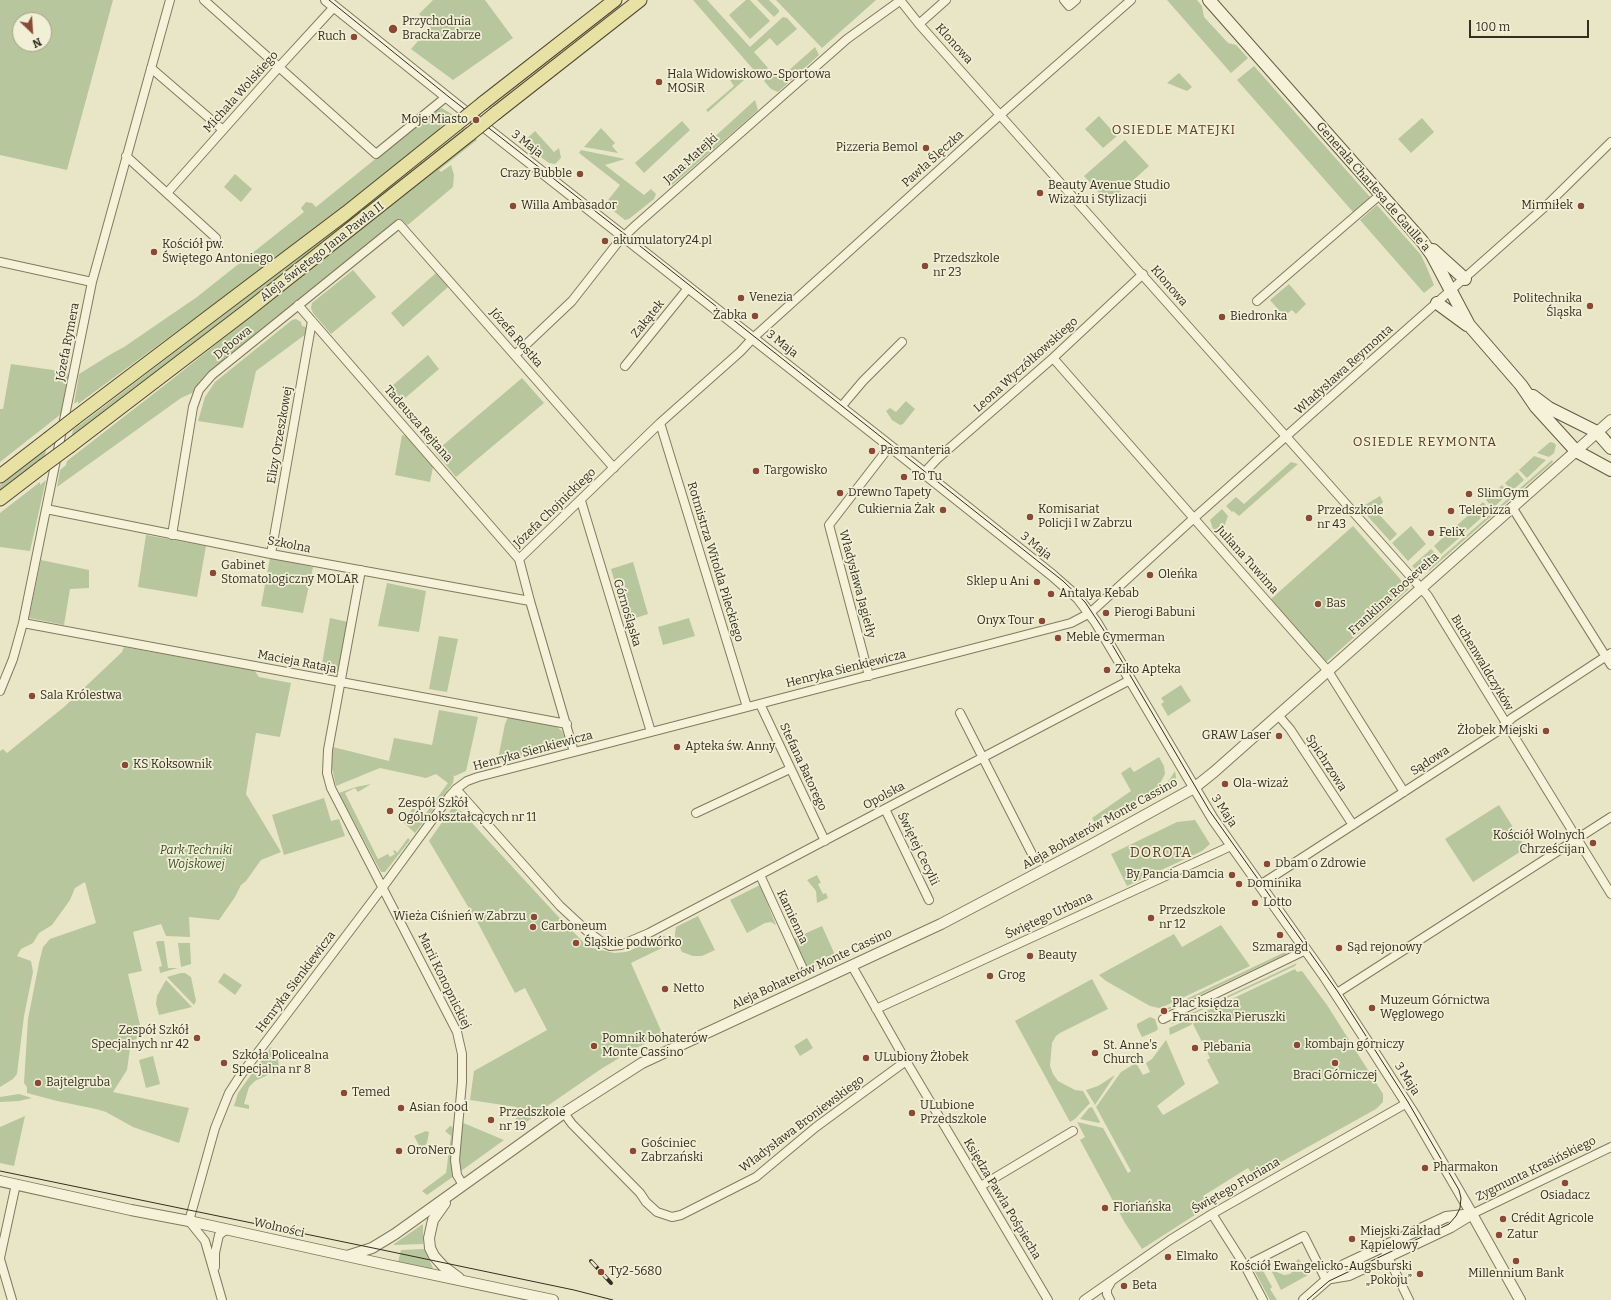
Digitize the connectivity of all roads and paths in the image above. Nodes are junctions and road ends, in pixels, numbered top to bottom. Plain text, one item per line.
1 (170, 0) edge
2 (204, 0) edge
3 (326, 0) edge
4 (615, 0) edge
5 (640, 0) edge
6 (649, 0) edge
7 (901, 0) edge
8 (946, 0) edge
9 (1064, 0) edge
10 (1076, 0) edge
11 (1131, 0) edge
12 (1209, 0) edge
13 (334, 8) junction
14 (919, 24) junction
15 (608, 26) junction
16 (279, 67) junction
17 (152, 68) junction
18 (446, 97) junction
19 (1000, 115) junction
20 (223, 130) junction
21 (1611, 142) edge
22 (126, 156) junction
23 (167, 193) junction
24 (1381, 194) junction
25 (399, 224) joint
26 (624, 236) junction
27 (216, 238) dead end
28 (1422, 241) junction
29 (0, 262) edge
30 (1143, 274) junction
31 (1464, 278) junction
32 (92, 282) junction
33 (689, 287) junction
34 (1450, 291) junction
35 (1257, 301) dead end
36 (1437, 303) junction
37 (298, 305) junction
38 (312, 321) junction
39 (1473, 330) junction
40 (753, 338) junction
41 (902, 342) dead end
42 (515, 355) junction
43 (1053, 358) junction
44 (625, 366) dead end
45 (1520, 385) junction
46 (842, 407) junction
47 (1611, 420) edge
48 (660, 423) junction
49 (1597, 432) junction
50 (1286, 437) junction
51 (890, 446) junction
52 (1611, 448) edge
53 (1576, 451) junction
54 (614, 468) junction
55 (1611, 470) edge
56 (924, 473) junction
57 (0, 476) edge
58 (0, 500) edge
59 (581, 501) junction
60 (1512, 507) junction
61 (46, 509) junction
62 (1194, 518) junction
63 (172, 535) junction
64 (271, 554) junction
65 (519, 559) junction
66 (361, 570) junction
67 (1420, 588) junction
68 (530, 602) junction
69 (1090, 613) junction
70 (24, 623) junction
71 (1608, 654) edge
72 (1611, 665) edge
73 (1328, 671) junction
74 (869, 676) junction
75 (1130, 680) junction
76 (341, 682) junction
77 (0, 691) edge
78 (760, 704) junction
79 (747, 707) junction
80 (960, 713) dead end
81 (1278, 715) junction
82 (567, 724) junction
83 (1506, 724) junction
84 (651, 732) junction
85 (574, 752) junction
86 (984, 757) junction
87 (790, 769) junction
88 (1194, 788) junction
89 (456, 789) junction
90 (1404, 792) junction
91 (885, 809) junction
92 (696, 813) dead end
93 (1611, 817) edge
94 (1353, 825) junction
95 (1577, 839) junction
96 (825, 841) junction
97 (1231, 846) junction
98 (1032, 854) dead end
99 (760, 875) junction
100 (1260, 885) junction
101 (383, 887) junction
102 (1611, 894) edge
103 (929, 900) dead end
104 (1306, 950) junction
105 (852, 966) junction
106 (803, 969) dead end
107 (1337, 993) junction
108 (876, 1009) junction
109 (1163, 1019) dead end
110 (906, 1061) junction
111 (1406, 1103) junction
112 (564, 1113) junction
113 (1073, 1131) dead end
114 (1611, 1147) edge
115 (0, 1181) edge
116 (16, 1184) junction
117 (463, 1185) junction
118 (981, 1186) junction
119 (453, 1193) junction
120 (1212, 1214) junction
121 (1472, 1214) junction
122 (189, 1221) junction
123 (228, 1229) junction
124 (387, 1239) junction
125 (1383, 1247) junction
126 (347, 1256) junction
127 (1388, 1256) junction
128 (0, 1258) edge
129 (383, 1264) junction
130 (1245, 1266) junction
131 (214, 1276) junction
132 (1329, 1279) junction
133 (1112, 1280) junction
134 (468, 1282) junction
135 (12, 1300) edge
136 (222, 1300) edge
137 (553, 1300) edge
138 (1048, 1300) edge
139 (1084, 1300) edge
140 (1110, 1300) edge
141 (1263, 1300) edge
142 (1304, 1300) edge
143 (1409, 1300) edge
144 (1520, 1300) edge

1 - 17 street, Józefa Rymera
2 - 16 street
3 - 13 street, 3 Maja
4 - 57 main road, Aleja świętego Jana Pawła II, bridge
5 - 15 main road, Aleja świętego Jana Pawła II
6 - 15 main road
7 - 14 street, Klonowa
7 - 26 street, Jana Matejki
8 - 14 street
9 - 10 street
11 - 19 street, Pawła Ślęczka
12 - 24 main road, Generała Charlesa de Gaulle'a
13 - 16 street, Michała Wolskiego
13 - 18 street, 3 Maja
14 - 19 street, Klonowa
15 - 58 main road, Aleja świętego Jana Pawła II, bridge
16 - 18 street
16 - 20 street, Michała Wolskiego
17 - 20 street
17 - 22 street, Józefa Rymera
18 - 26 street, 3 Maja
19 - 30 street, Klonowa
19 - 40 street, Pawła Ślęczka
20 - 23 street, Michała Wolskiego
21 - 31 street, Władysława Reymonta
22 - 23 street
22 - 32 street, Józefa Rymera
23 - 27 street
24 - 28 main road, Generała Charlesa de Gaulle'a
24 - 35 street
25 - 37 street, Dębowa
25 - 42 street, Józefa Rostka
26 - 33 street, 3 Maja
26 - 42 street, Jana Matejki
28 - 31 main road
28 - 34 main road, Generała Charlesa de Gaulle'a
29 - 32 street
30 - 43 street, Leona Wyczółkowskiego
30 - 50 street, Klonowa
31 - 34 street, Władysława Reymonta
32 - 61 street, Józefa Rymera
33 - 40 street, 3 Maja
33 - 44 street, Zakątek
34 - 36 street, Władysława Reymonta
34 - 39 main road, Generała Charlesa de Gaulle'a
36 - 39 main road
36 - 50 street, Władysława Reymonta
37 - 38 street, Tadeusza Rejtana
37 - 63 street, Dębowa
38 - 64 street, Elizy Orzeszkowej
38 - 65 street, Tadeusza Rejtana
39 - 45 main road, Generała Charlesa de Gaulle'a
40 - 46 street, 3 Maja
40 - 48 street, Józefa Chojnickiego
41 - 46 street
42 - 54 street, Józefa Rostka
43 - 56 street, Leona Wyczółkowskiego
43 - 62 street, Juliana Tuwima
45 - 49 main road, Generała Charlesa de Gaulle'a
45 - 53 main road, Generała Charlesa de Gaulle'a
46 - 51 street, 3 Maja
47 - 49 street, Franklina Roosevelta
48 - 54 street, Józefa Chojnickiego
48 - 79 street, Rotmistrza Witolda Pileckiego
49 - 52 main road, Generała Charlesa de Gaulle'a
49 - 53 street, Franklina Roosevelta
50 - 62 street, Władysława Reymonta
50 - 67 street, Klonowa
51 - 56 street, 3 Maja
51 - 74 street, Władysława Jagiełły
53 - 55 main road, Generała Charlesa de Gaulle'a
53 - 60 street, Franklina Roosevelta
54 - 59 street, Józefa Chojnickiego
56 - 69 street, 3 Maja
59 - 65 street, Józefa Chojnickiego
59 - 84 street, Górnośląska
60 - 67 street, Franklina Roosevelta
60 - 71 street
61 - 63 street, Szkolna
61 - 70 street, Józefa Rymera
62 - 69 street, Władysława Reymonta
62 - 73 street, Juliana Tuwima
63 - 64 street, Szkolna
64 - 66 street, Szkolna
65 - 68 street, Józefa Chojnickiego
66 - 68 street, Szkolna
66 - 76 street, Marii Konopnickiej
67 - 73 street, Franklina Roosevelta
67 - 83 street, Buchenwaldczyków
68 - 82 street, Józefa Chojnickiego
69 - 74 street, Henryka Sienkiewicza
69 - 75 street, 3 Maja
70 - 76 street, Macieja Rataja
70 - 77 street, Józefa Rymera
71 - 72 street
71 - 83 street, Sądowa
73 - 81 street, Franklina Roosevelta
73 - 90 street, Juliana Tuwima
74 - 78 street, Henryka Sienkiewicza
75 - 86 street, Opolska
75 - 88 street, 3 Maja
76 - 82 street, Macieja Rataja
76 - 101 street, Marii Konopnickiej
78 - 79 street, Henryka Sienkiewicza
78 - 87 street, Stefana Batorego
79 - 84 street, Henryka Sienkiewicza
80 - 86 street
81 - 88 street, Franklina Roosevelta
81 - 94 street, Spichrzowa
82 - 85 street, Józefa Chojnickiego
83 - 90 street, Sądowa
83 - 95 street, Buchenwaldczyków
84 - 85 street, Henryka Sienkiewicza
85 - 89 street, Henryka Sienkiewicza
86 - 91 street, Opolska
86 - 98 street
87 - 92 street
87 - 96 street, Stefana Batorego
88 - 97 street, 3 Maja
88 - 105 street, Aleja Bohaterów Monte Cassino
89 - 99 street, Opolska
89 - 101 street, Henryka Sienkiewicza
90 - 94 street, Sądowa
91 - 96 street, Opolska
91 - 103 street, Świętej Cecylii
93 - 95 street
94 - 100 street, Sądowa
95 - 102 street, Buchenwaldczyków
95 - 107 street
96 - 99 street, Opolska
97 - 100 street, 3 Maja
97 - 108 street, Świętego Urbana
99 - 106 street, Kamienna
100 - 104 street, 3 Maja
101 - 117 street, Marii Konopnickiej
101 - 122 street, Henryka Sienkiewicza
104 - 107 street, 3 Maja
104 - 109 street
105 - 108 street, Księdza Pawła Pośpiecha
105 - 112 street, Aleja Bohaterów Monte Cassino
107 - 111 street, 3 Maja
108 - 110 street, Księdza Pawła Pośpiecha
110 - 112 street, Władysława Broniewskiego
110 - 118 street, Księdza Pawła Pośpiecha
111 - 120 street, Świętego Floriana
111 - 121 street, 3 Maja
112 - 117 street, Aleja Bohaterów Monte Cassino
113 - 118 street
114 - 121 street, Zygmunta Krasińskiego
115 - 116 street, Wolności
116 - 122 street, Wolności
116 - 128 street
117 - 119 street, Aleja Bohaterów Monte Cassino
118 - 138 street, Księdza Pawła Pośpiecha
119 - 124 street, Aleja Bohaterów Monte Cassino
119 - 134 street, Aleja Bohaterów Monte Cassino
120 - 130 street
120 - 133 street, Świętego Floriana
121 - 125 street
121 - 127 street
121 - 144 street, 3 Maja
122 - 123 street, Wolności
122 - 131 street
123 - 126 street, Wolności
123 - 131 street
124 - 126 street, Aleja Bohaterów Monte Cassino
124 - 129 street, Aleja Bohaterów Monte Cassino
125 - 127 street
125 - 132 street
126 - 129 street, Wolności
127 - 132 street
127 - 143 street
128 - 135 street
129 - 134 street, Wolności
130 - 132 street
130 - 141 street
131 - 136 street
132 - 142 street
133 - 139 street, Świętego Floriana
133 - 140 street
134 - 137 street, Wolności

